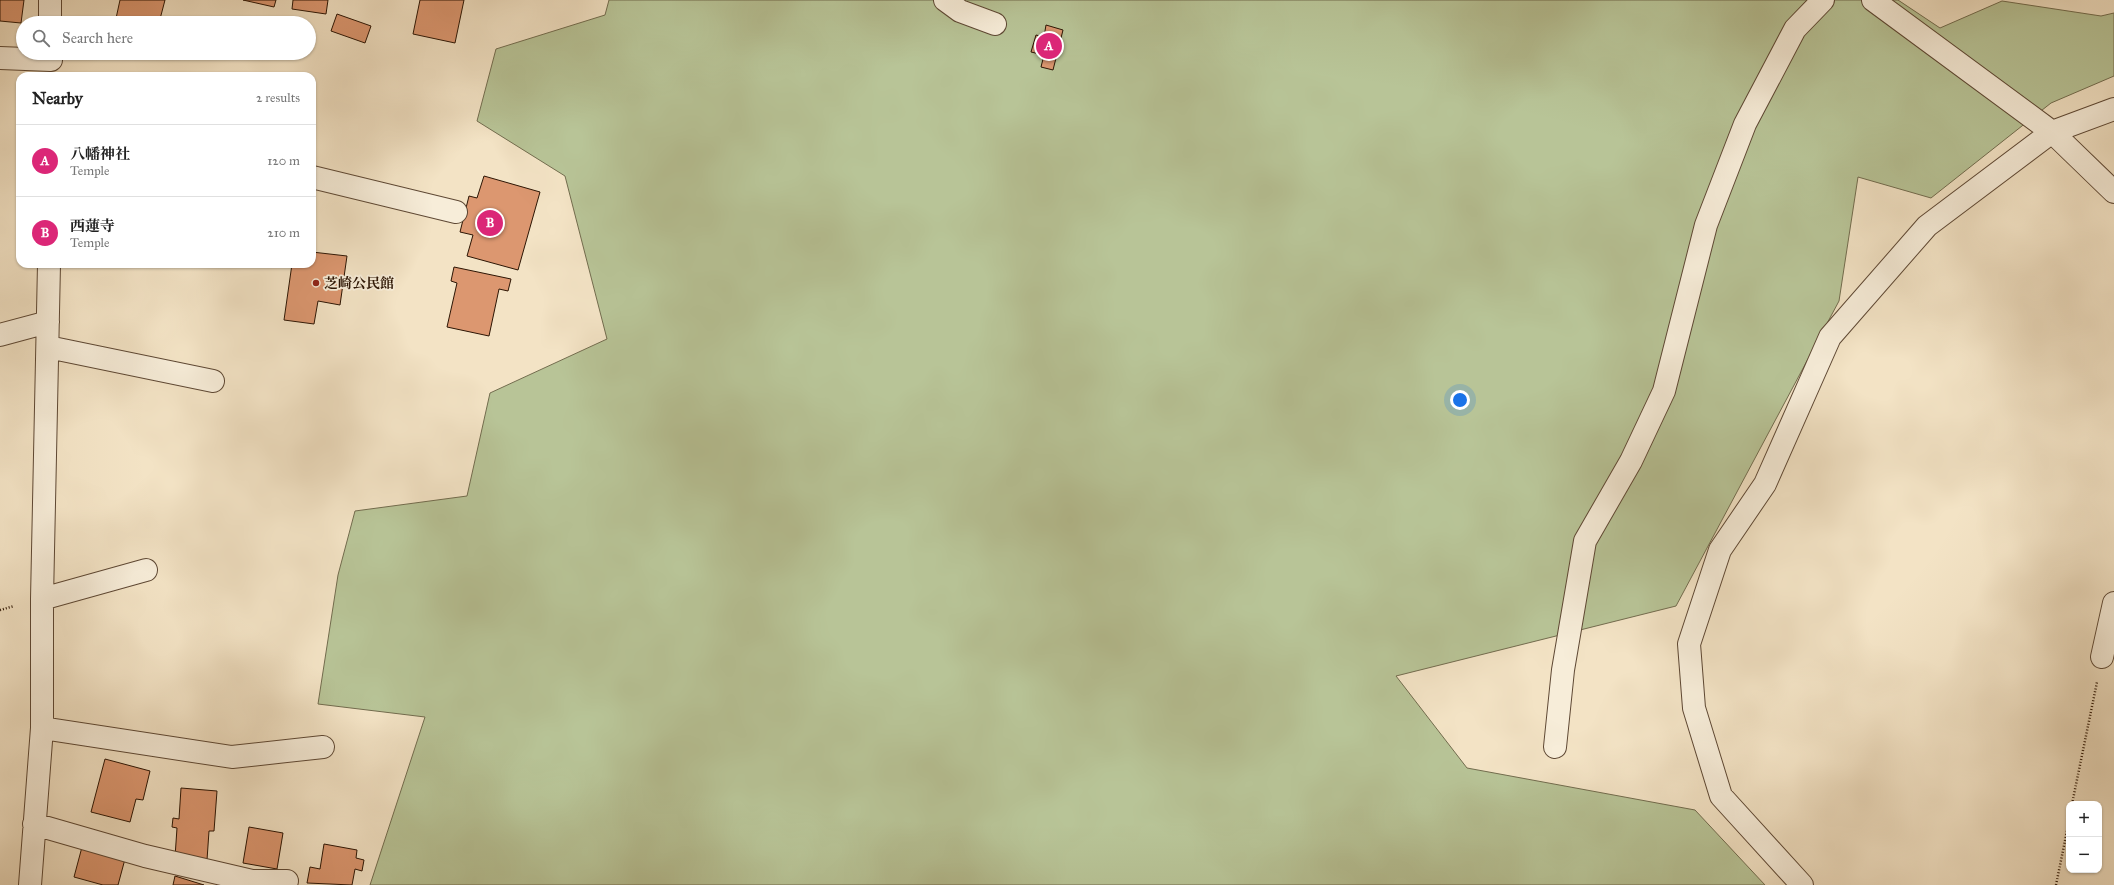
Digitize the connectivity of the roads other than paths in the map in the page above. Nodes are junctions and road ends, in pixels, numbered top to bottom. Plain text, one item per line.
1 (50, 0) edge
2 (945, 0) edge
3 (1823, 0) edge
4 (1873, 0) edge
5 (50, 16) edge
6 (995, 24) dead end
7 (0, 58) edge
8 (16, 60) edge
9 (20, 60) edge
10 (51, 63) edge
11 (2114, 109) edge
12 (2052, 132) junction
13 (316, 178) edge
14 (2114, 192) edge
15 (456, 212) dead end
16 (49, 268) edge
17 (48, 322) junction
18 (0, 335) edge
19 (48, 347) junction
20 (213, 381) dead end
21 (146, 570) dead end
22 (42, 599) junction
23 (2114, 603) edge
24 (2102, 657) road end
25 (42, 728) junction
26 (323, 746) dead end
27 (1555, 747) dead end
28 (34, 824) junction
29 (287, 881) dead end
30 (30, 885) edge
31 (1802, 885) edge

1 - 5 street
2 - 6 street
3 - 27 street
4 - 12 street
7 - 8 street
9 - 10 street
11 - 12 street
12 - 14 street
12 - 31 street
13 - 15 street
16 - 17 street
17 - 18 street
17 - 19 street
19 - 20 street
19 - 22 street
21 - 22 street
22 - 25 street
23 - 24 street
25 - 26 street
25 - 28 street
28 - 29 street
28 - 30 street

